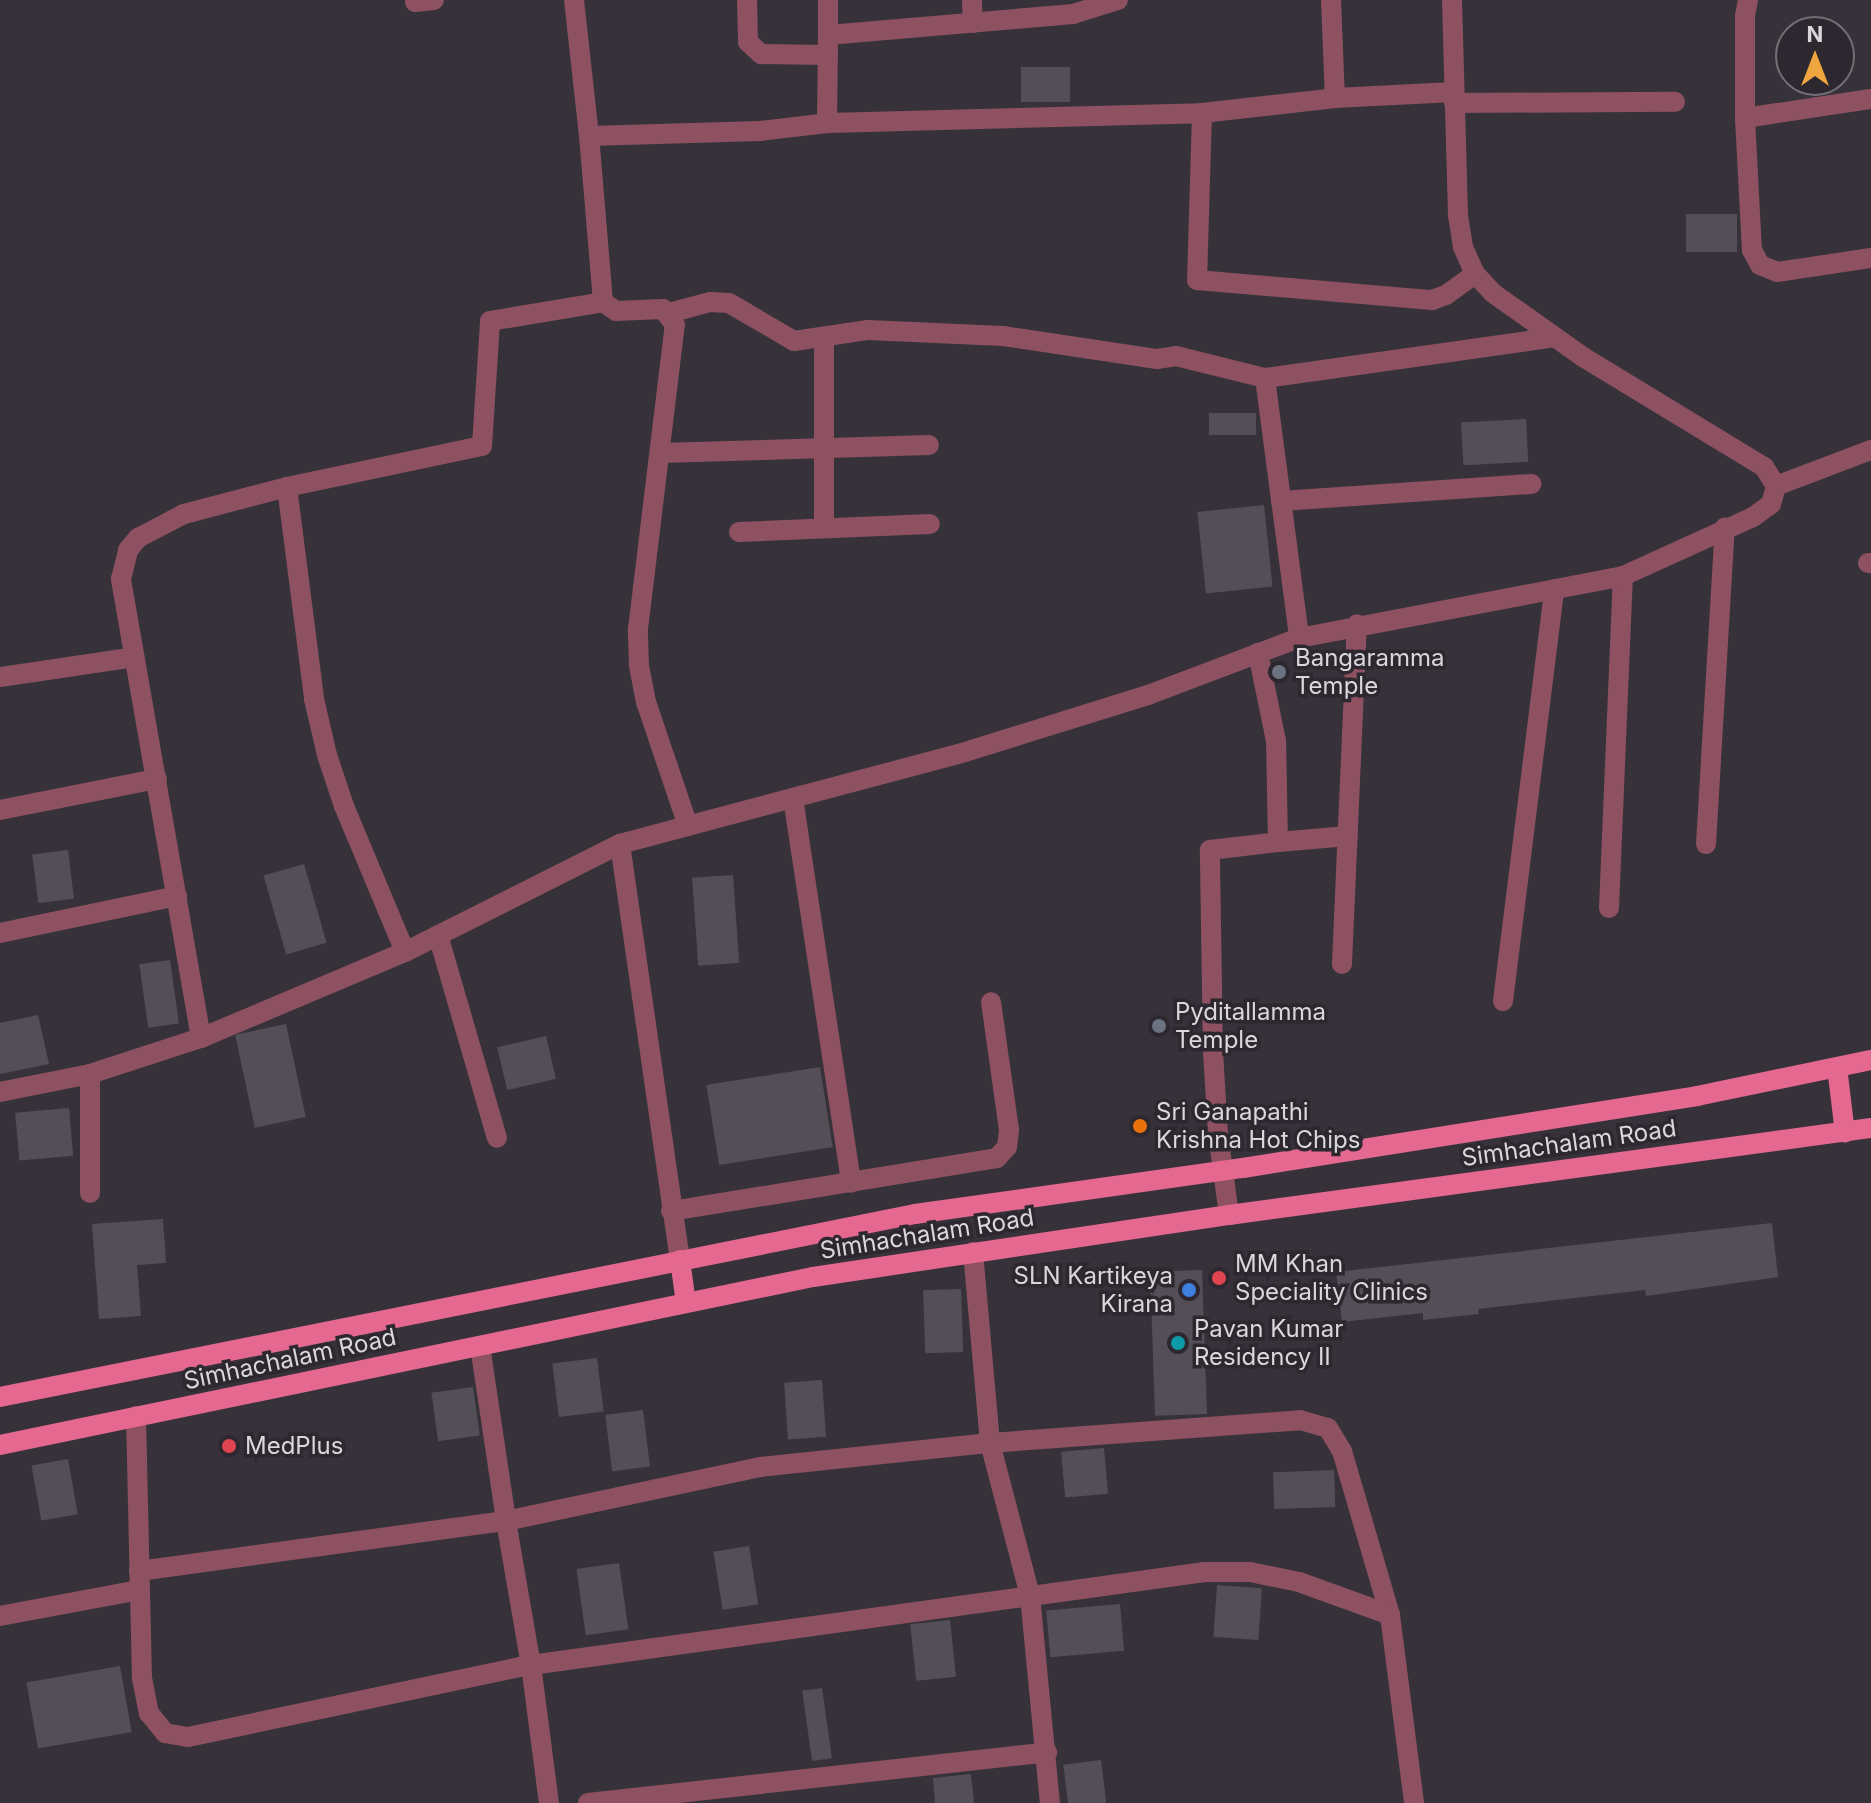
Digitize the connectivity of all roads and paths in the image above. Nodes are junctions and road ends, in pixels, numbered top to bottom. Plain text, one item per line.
1 (574, 0) edge
2 (747, 0) edge
3 (828, 0) edge
4 (972, 0) edge
5 (1118, 0) edge
6 (1331, 0) edge
7 (1452, 0) edge
8 (1748, 0) edge
9 (973, 23) junction
10 (828, 45) junction
11 (1454, 97) junction
12 (1335, 98) junction
13 (1871, 99) edge
14 (1675, 102) dead end
15 (1202, 113) junction
16 (1745, 118) junction
17 (827, 123) junction
18 (589, 136) junction
19 (1871, 258) edge
20 (1475, 274) junction
21 (603, 302) junction
22 (669, 313) junction
23 (1555, 337) junction
24 (824, 339) junction
25 (1265, 378) junction
26 (929, 445) dead end
27 (825, 447) junction
28 (1871, 450) edge
29 (660, 453) junction
30 (1531, 484) dead end
31 (1776, 486) junction
32 (287, 487) junction
33 (1281, 501) junction
34 (930, 524) dead end
35 (824, 528) junction
36 (1725, 528) junction
37 (739, 532) dead end
38 (1623, 576) junction
39 (1554, 589) junction
40 (1357, 624) junction
41 (1299, 638) junction
42 (1258, 653) junction
43 (135, 657) junction
44 (0, 677) edge
45 (157, 779) junction
46 (793, 798) junction
47 (0, 810) edge
48 (688, 826) junction
49 (1348, 836) junction
50 (1278, 842) junction
51 (620, 844) junction
52 (1706, 844) dead end
53 (177, 896) junction
54 (1609, 908) dead end
55 (0, 933) edge
56 (438, 935) junction
57 (405, 952) junction
58 (1342, 964) dead end
59 (1503, 1001) dead end
60 (991, 1002) dead end
61 (201, 1038) junction
62 (1871, 1060) edge
63 (1837, 1067) junction
64 (90, 1074) junction
65 (0, 1092) edge
66 (1871, 1128) edge
67 (1845, 1133) junction
68 (497, 1138) dead end
69 (1223, 1171) junction
70 (851, 1183) junction
71 (90, 1193) dead end
72 (671, 1211) junction
73 (1229, 1215) junction
74 (973, 1252) junction
75 (680, 1260) junction
76 (686, 1303) junction
77 (480, 1346) junction
78 (0, 1397) edge
79 (136, 1416) junction
80 (990, 1443) junction
81 (0, 1445) edge
82 (506, 1521) junction
83 (139, 1581) junction
84 (1030, 1596) junction
85 (1390, 1615) junction
86 (0, 1616) edge
87 (531, 1665) junction
88 (1047, 1752) junction
89 (549, 1803) edge
90 (588, 1803) edge
91 (1050, 1803) edge
92 (1414, 1803) edge

1 - 18 street
2 - 10 street
3 - 10 street
4 - 9 street
5 - 9 street
6 - 12 street
7 - 11 street
8 - 16 street
9 - 10 street
10 - 17 street
11 - 12 street
11 - 14 street
11 - 20 street
12 - 15 street
13 - 16 street
15 - 17 street
15 - 20 street
16 - 19 street
17 - 18 street
18 - 21 street
20 - 23 street
21 - 22 street
21 - 32 street
22 - 24 street
22 - 29 street
23 - 25 street
23 - 31 street
24 - 25 street
24 - 27 street
25 - 33 street
26 - 27 street
27 - 29 street
27 - 35 street
28 - 31 street
29 - 48 street
30 - 33 street
31 - 36 street
32 - 43 street
32 - 57 street
33 - 41 street
34 - 35 street
35 - 37 street
36 - 38 street
36 - 52 street
38 - 39 street
38 - 54 street
39 - 40 street
39 - 59 street
40 - 41 street
40 - 49 street
41 - 42 street
42 - 46 street
42 - 50 street
43 - 44 street
43 - 45 street
45 - 47 street
45 - 53 street
46 - 48 street
46 - 70 street
48 - 51 street
49 - 50 street
49 - 58 street
50 - 69 street
51 - 56 street
51 - 72 street
53 - 55 street
53 - 61 street
56 - 57 street
56 - 68 street
57 - 61 street
60 - 70 street
61 - 64 street
62 - 63 main road
63 - 67 main road
63 - 69 main road
64 - 65 street
64 - 71 street
66 - 67 main road, Simhachalam Road
67 - 73 main road, Simhachalam Road
69 - 73 street
69 - 75 main road
70 - 72 street
72 - 75 street
73 - 74 main road, Simhachalam Road
74 - 76 main road, Simhachalam Road
74 - 80 street
75 - 76 main road
75 - 78 main road
76 - 77 main road, Simhachalam Road
77 - 79 main road, Simhachalam Road
77 - 82 street
79 - 81 main road, Simhachalam Road
79 - 83 street
80 - 82 street
80 - 84 street
80 - 85 street
82 - 83 street
82 - 87 street
83 - 86 street
83 - 87 street
84 - 85 street
84 - 87 street
84 - 88 street
85 - 92 street
87 - 89 street
88 - 90 street
88 - 91 street

